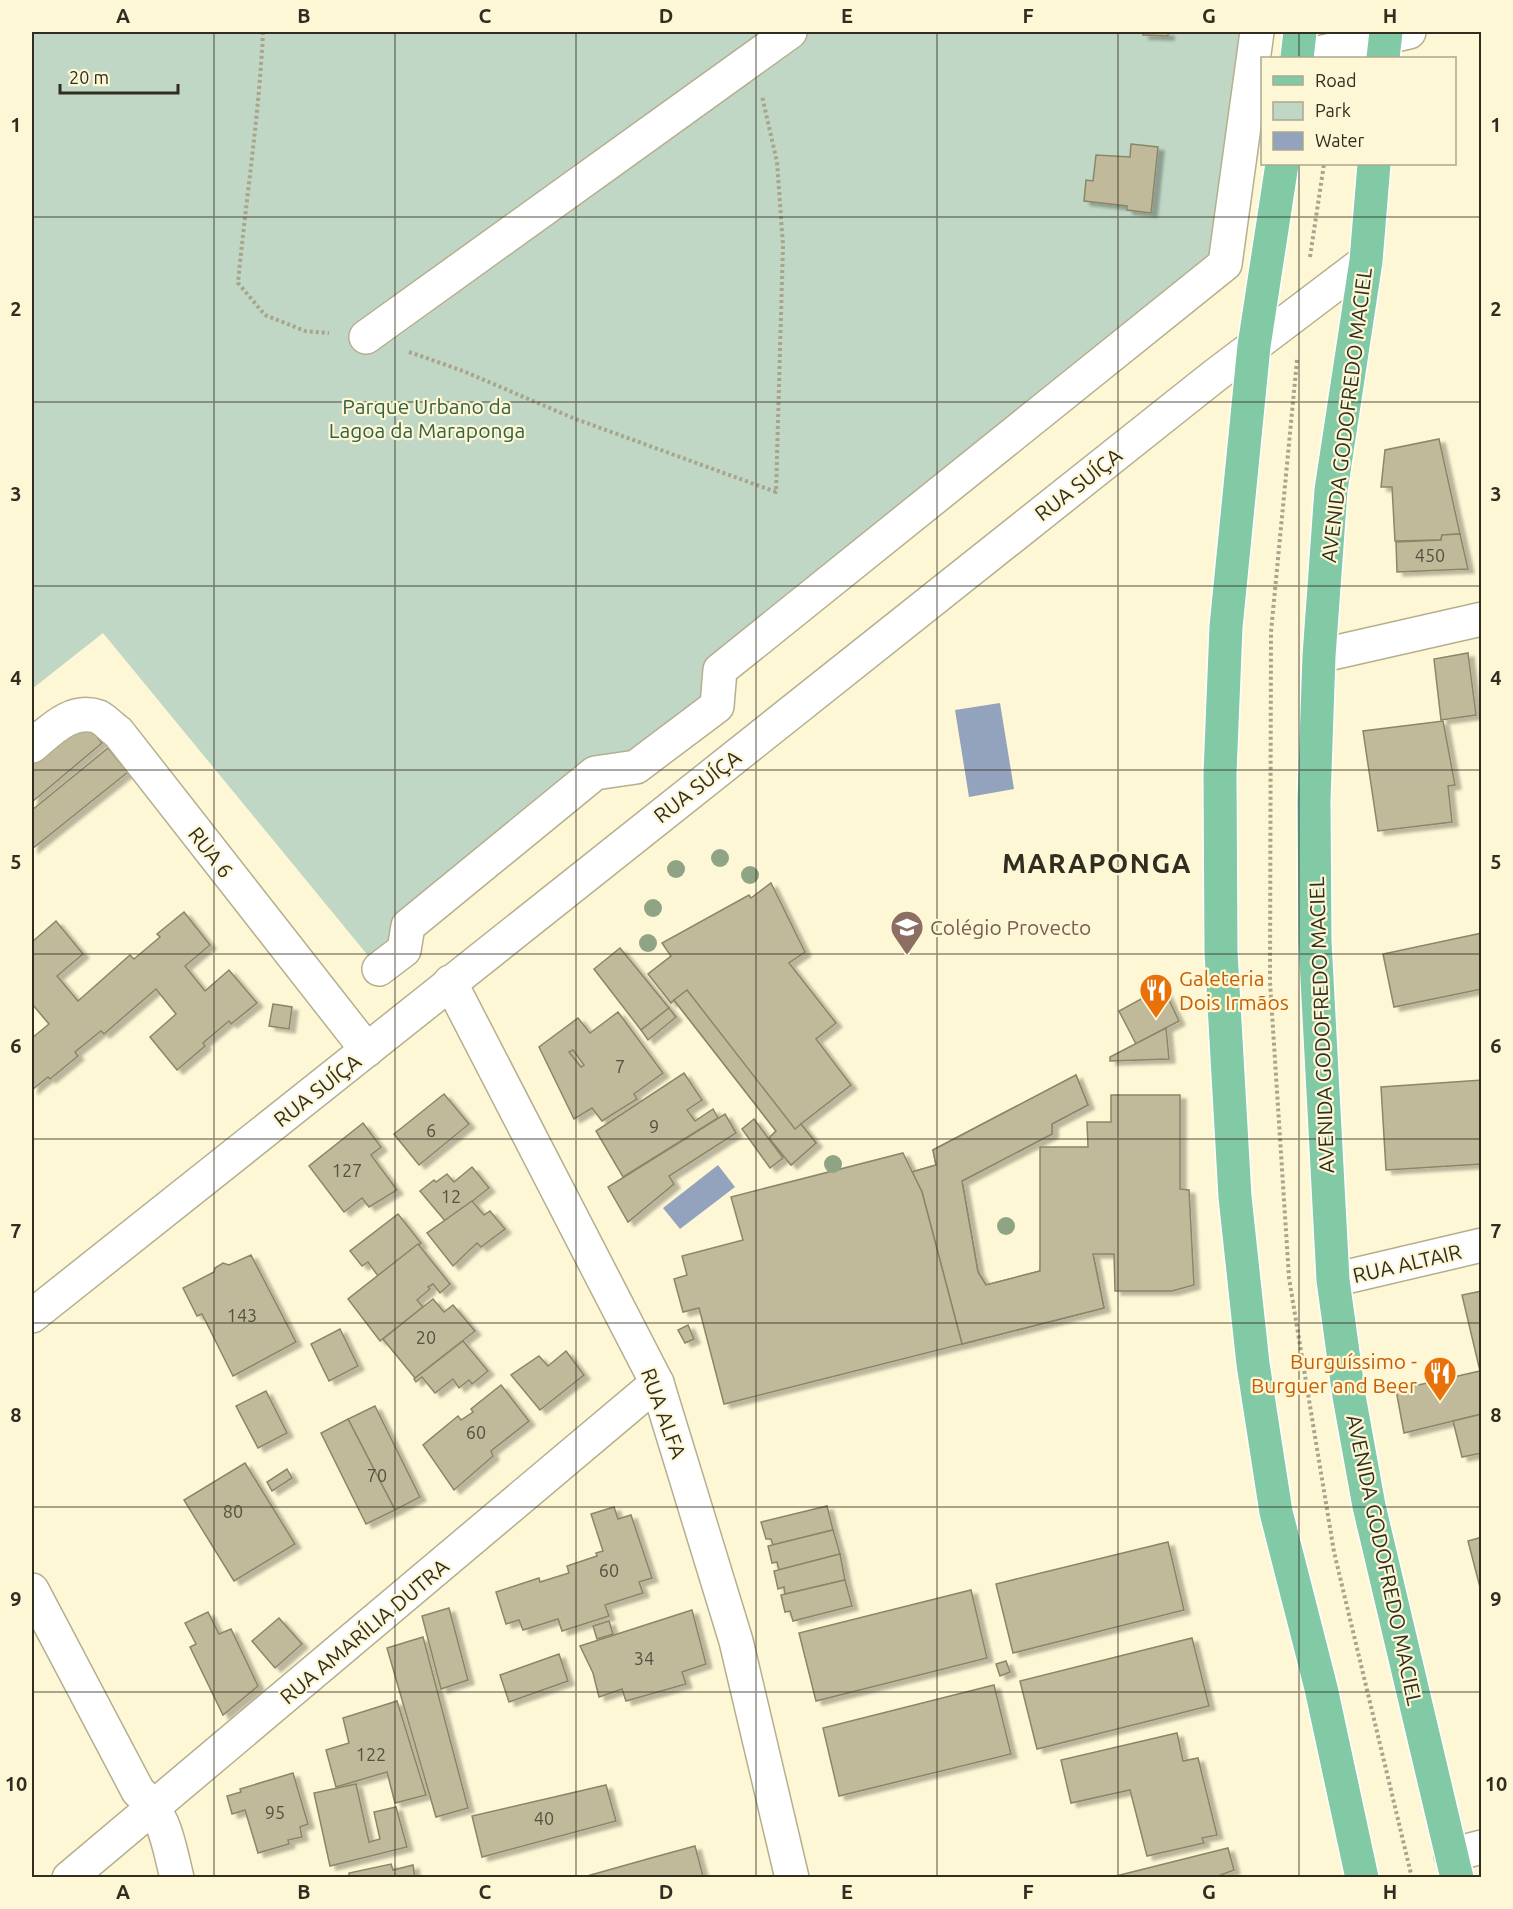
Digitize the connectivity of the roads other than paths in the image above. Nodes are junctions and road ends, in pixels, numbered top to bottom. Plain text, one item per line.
1 (790, 32) edge
2 (1257, 32) edge
3 (1300, 32) edge
4 (1391, 40) edge
5 (1297, 57) edge
6 (1302, 57) edge
7 (1282, 165) edge
8 (1374, 165) edge
9 (1366, 261) junction
10 (366, 337) dead end
11 (1254, 346) junction
12 (1482, 619) edge
13 (1319, 656) junction
14 (32, 746) edge
15 (379, 969) dead end
16 (450, 982) junction
17 (367, 1050) junction
18 (1482, 1245) edge
19 (1333, 1280) junction
20 (32, 1317) edge
21 (657, 1383) junction
22 (32, 1590) edge
23 (155, 1806) junction
24 (1463, 1860) edge
25 (69, 1878) edge
26 (177, 1878) edge
27 (792, 1878) edge
28 (1362, 1878) edge

1 - 10 street
2 - 15 street
3 - 5 main road
4 - 6 street
7 - 11 main road
8 - 9 main road, AVENIDA GODOFREDO MACIEL
9 - 11 street, RUA SUÍÇA
9 - 13 main road, AVENIDA GODOFREDO MACIEL
11 - 16 street, RUA SUÍÇA
11 - 28 main road
12 - 13 street
13 - 19 main road, AVENIDA GODOFREDO MACIEL
14 - 17 street, RUA 6
16 - 17 street, RUA SUÍÇA
16 - 21 street, RUA ALFA
17 - 20 street, RUA SUÍÇA
18 - 19 street, RUA ALTAIR
19 - 24 main road, AVENIDA GODOFREDO MACIEL
21 - 23 street, RUA AMARÍLIA DUTRA
21 - 27 street, RUA ALFA
22 - 23 street
23 - 25 street, RUA AMARÍLIA DUTRA
23 - 26 street

